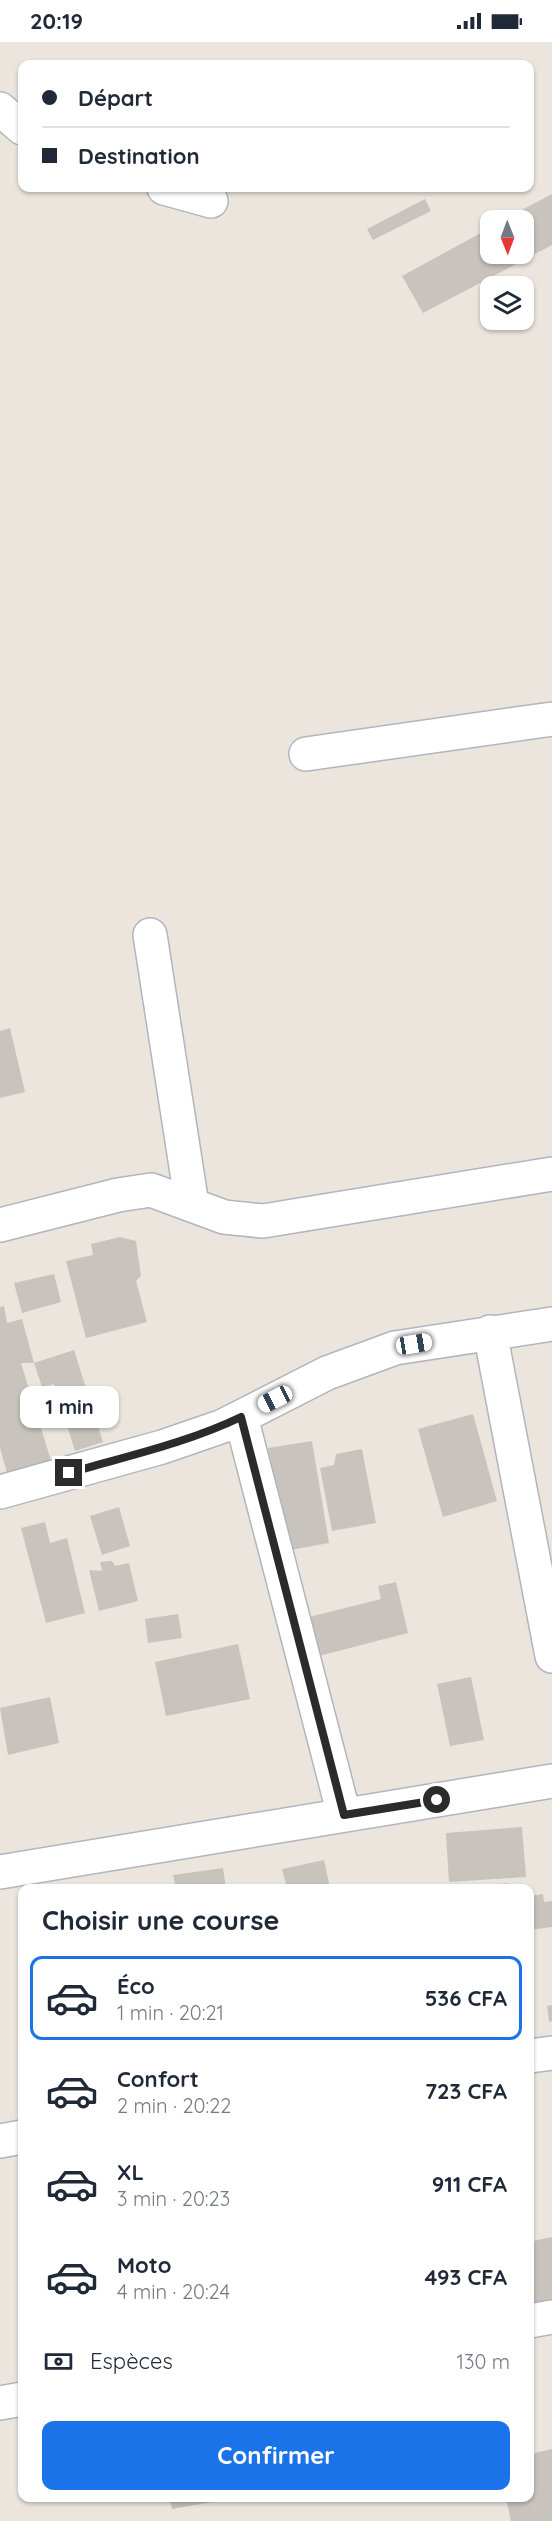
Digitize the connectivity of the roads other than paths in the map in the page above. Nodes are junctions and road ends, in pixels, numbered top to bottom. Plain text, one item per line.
1 (0, 109) edge
2 (18, 125) edge
3 (178, 192) edge
4 (211, 201) dead end
5 (552, 719) edge
6 (306, 754) dead end
7 (150, 935) dead end
8 (552, 1174) edge
9 (192, 1205) junction
10 (0, 1225) edge
11 (552, 1323) edge
12 (490, 1332) junction
13 (241, 1417) junction
14 (0, 1492) edge
15 (552, 1656) edge
16 (552, 1781) edge
17 (344, 1815) junction
18 (0, 1872) edge
19 (552, 2053) edge
20 (534, 2055) edge
21 (18, 2138) edge
22 (0, 2141) edge
23 (552, 2317) edge
24 (534, 2320) edge
25 (18, 2400) edge
26 (0, 2403) edge

1 - 2 street
3 - 4 street
5 - 6 street
7 - 9 street
8 - 9 street
9 - 10 street
11 - 12 street
12 - 13 street
12 - 15 street
13 - 14 street
13 - 17 street
16 - 17 street
17 - 18 street
19 - 20 street
21 - 22 street
23 - 24 street
25 - 26 street

